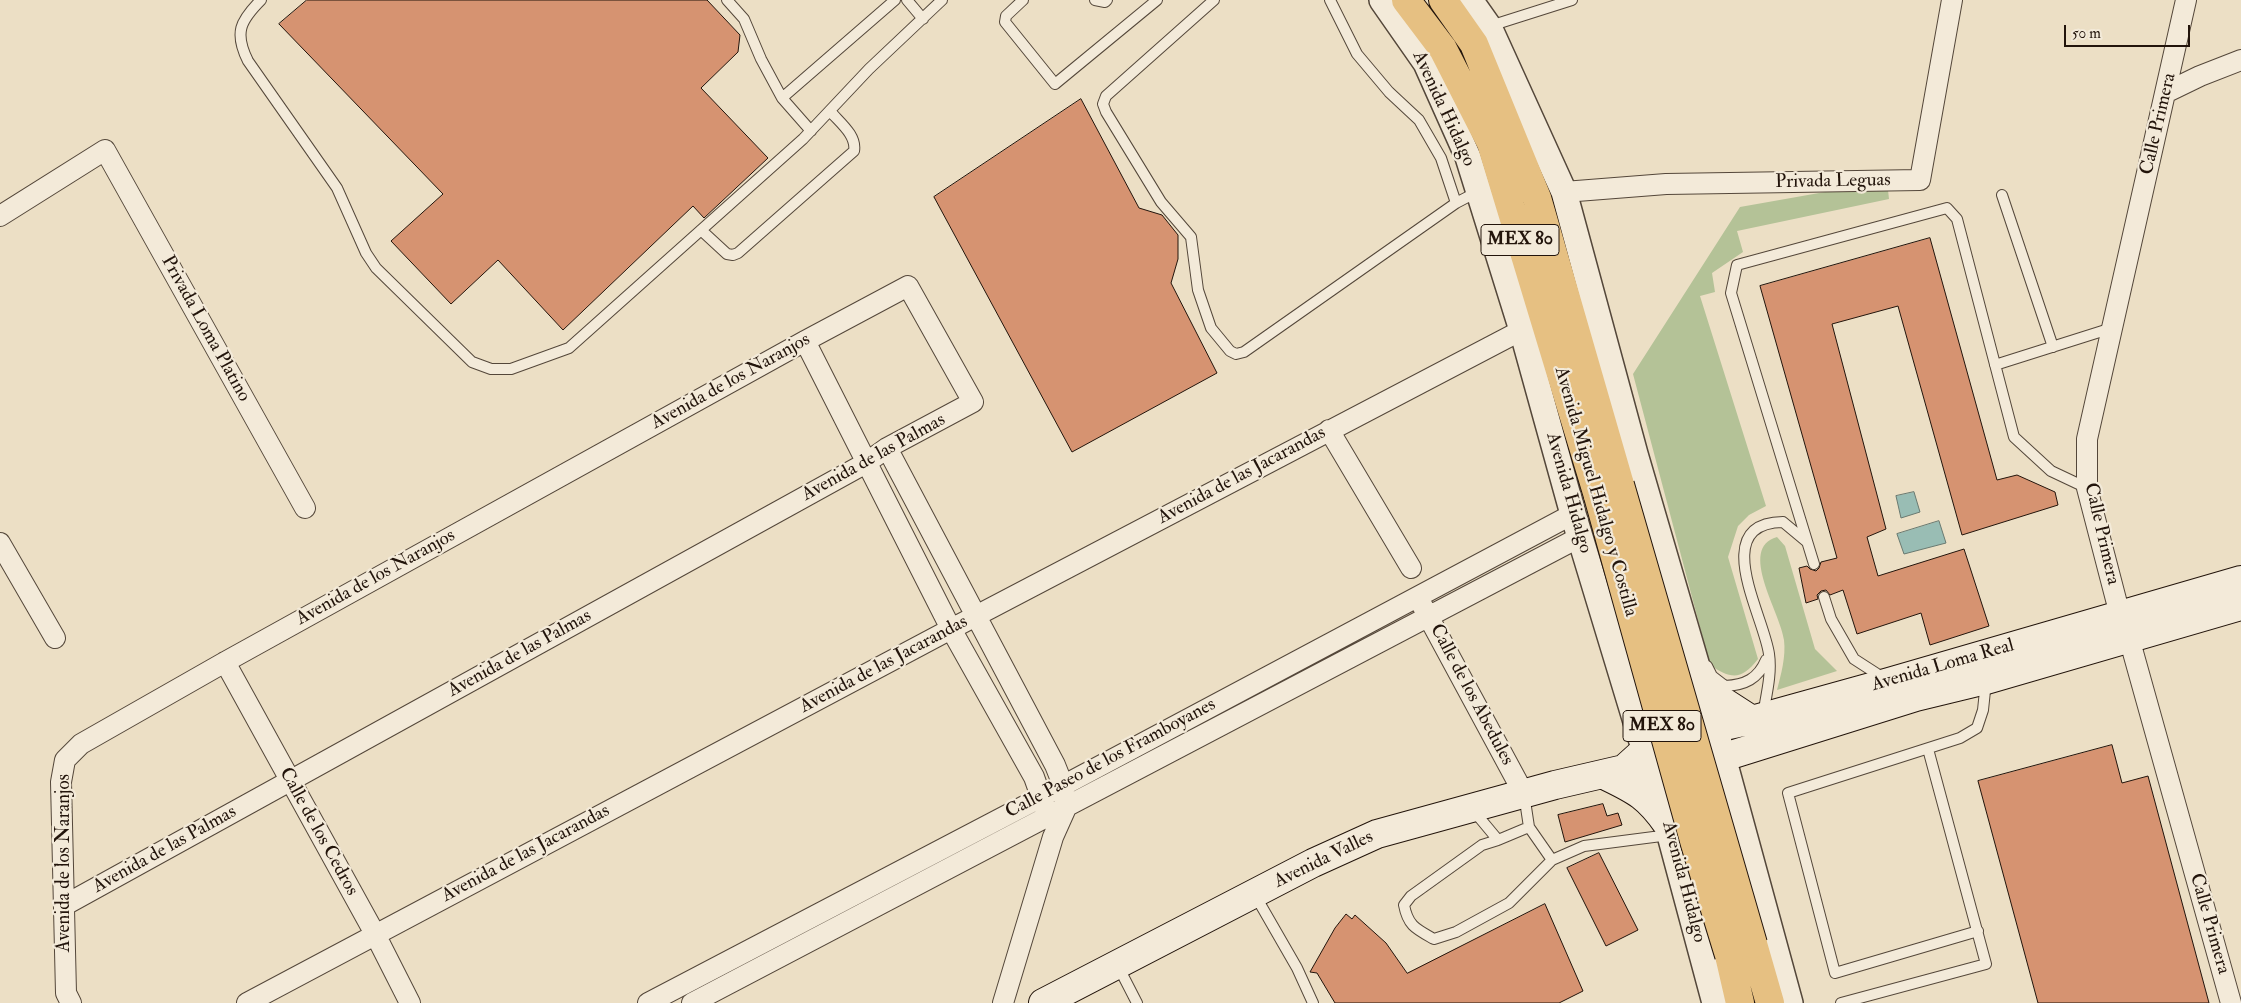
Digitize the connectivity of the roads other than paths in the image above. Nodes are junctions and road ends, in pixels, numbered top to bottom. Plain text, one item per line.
1 (261, 0) edge
2 (727, 0) edge
3 (895, 0) edge
4 (907, 0) edge
5 (942, 0) edge
6 (1022, 0) edge
7 (1096, 0) edge
8 (1107, 0) edge
9 (1157, 0) edge
10 (1214, 0) edge
11 (1330, 0) edge
12 (1382, 0) edge
13 (1406, 0) edge
14 (1443, 0) edge
15 (1470, 0) edge
16 (1572, 0) edge
17 (1952, 0) edge
18 (2186, 0) edge
19 (923, 19) junction
20 (1489, 27) junction
21 (2241, 60) edge
22 (2167, 92) junction
23 (782, 98) junction
24 (830, 111) junction
25 (811, 131) junction
26 (1479, 191) junction
27 (1564, 192) junction
28 (2002, 195) dead end
29 (1456, 203) junction
30 (0, 216) edge
31 (702, 230) junction
32 (2113, 328) junction
33 (1522, 330) junction
34 (805, 341) junction
35 (2053, 346) junction
36 (1995, 365) junction
37 (973, 402) joint
38 (1330, 430) junction
39 (887, 448) junction
40 (866, 463) junction
41 (2087, 488) junction
42 (1609, 491) junction
43 (305, 508) dead end
44 (1577, 525) junction
45 (0, 543) edge
46 (1808, 543) junction
47 (1508, 548) junction
48 (1814, 564) dead end
49 (1411, 568) dead end
50 (1521, 568) junction
51 (2241, 580) edge
52 (1417, 597) junction
53 (1824, 597) dead end
54 (2241, 606) edge
55 (976, 616) junction
56 (1428, 617) junction
57 (2125, 626) junction
58 (951, 628) junction
59 (1688, 632) junction
60 (55, 638) dead end
61 (1769, 654) junction
62 (225, 662) junction
63 (1986, 680) junction
64 (1889, 682) junction
65 (1706, 694) junction
66 (1916, 697) junction
67 (1757, 719) junction
68 (1636, 723) junction
69 (1715, 728) junction
70 (1928, 749) junction
71 (1645, 750) junction
72 (1727, 769) junction
73 (1613, 772) junction
74 (290, 781) junction
75 (1063, 785) junction
76 (1524, 794) junction
77 (1042, 796) junction
78 (1066, 808) junction
79 (1471, 808) junction
80 (1663, 810) junction
81 (1047, 817) junction
82 (1529, 828) junction
83 (1054, 837) junction
84 (1498, 840) junction
85 (1552, 860) junction
86 (1254, 894) junction
87 (65, 905) junction
88 (1978, 931) junction
89 (375, 934) junction
90 (1117, 965) junction
91 (71, 1003) edge
92 (248, 1003) edge
93 (410, 1003) edge
94 (648, 1003) edge
95 (692, 1003) edge
96 (1003, 1003) edge
97 (1043, 1003) edge
98 (1137, 1003) edge
99 (1313, 1003) edge
100 (1715, 1003) edge
101 (1740, 1003) edge
102 (1770, 1003) edge
103 (1790, 1003) edge
104 (1841, 1003) edge
105 (2231, 1003) edge

1 - 31 lane
2 - 23 lane
3 - 23 lane
4 - 19 lane
5 - 19 lane
6 - 9 lane
7 - 8 lane
10 - 29 lane
11 - 29 lane
12 - 26 street, Avenida Hidalgo
13 - 42 main road, Avenida Miguel Hidalgo y Costilla / MEX 80
14 - 42 main road, Avenida Miguel Hidalgo y Costilla / MEX 80
15 - 20 street
16 - 20 lane
17 - 27 street, Privada Leguas
18 - 22 street, Calle Primera
19 - 24 lane
20 - 27 street
21 - 22 street
22 - 32 street, Calle Primera
23 - 25 lane
24 - 25 lane
24 - 31 lane
25 - 31 lane
26 - 29 lane
26 - 33 street, Avenida Hidalgo
27 - 59 street
28 - 35 lane
30 - 43 street, Privada Loma Platino
32 - 35 lane
32 - 41 street, Calle Primera
33 - 38 street, Avenida de las Jacarandas
33 - 44 street, Avenida Hidalgo
34 - 37 street, Avenida de los Naranjos
34 - 40 street
34 - 62 street, Avenida de los Naranjos
35 - 36 lane
36 - 41 lane
36 - 46 lane
37 - 39 street, Avenida de las Palmas
38 - 49 street
38 - 55 street, Avenida de las Jacarandas
39 - 40 street, Avenida de las Palmas
39 - 55 street
40 - 58 street
40 - 74 street, Avenida de las Palmas
41 - 57 street, Calle Primera
42 - 101 main road, Avenida Miguel Hidalgo y Costilla / MEX 80, bridge
42 - 102 main road, Avenida Miguel Hidalgo y Costilla / MEX 80, bridge
44 - 47 street, Calle Paseo de los Framboyanes
44 - 50 street, Calle Paseo de los Framboyanes
44 - 68 street, Avenida Hidalgo
45 - 60 street
46 - 48 lane
46 - 61 lane
47 - 50 street
47 - 52 street, Calle Paseo de los Framboyanes
50 - 56 street, Calle Paseo de los Framboyanes
51 - 57 main road, Avenida Loma Real
52 - 56 street, Calle de los Abedules
52 - 75 street, Calle Paseo de los Framboyanes
53 - 64 lane
54 - 57 main road, Avenida Loma Real
55 - 58 street, Avenida de las Jacarandas
55 - 75 street
56 - 76 street, Calle de los Abedules
56 - 78 street, Calle Paseo de los Framboyanes
57 - 63 main road, Avenida Loma Real
57 - 64 main road, Avenida Loma Real
57 - 105 street, Calle Primera
58 - 77 street
58 - 89 street, Avenida de las Jacarandas
59 - 61 lane
59 - 65 street
61 - 67 lane
62 - 74 street, Calle de los Cedros
62 - 87 street, Avenida de los Naranjos
63 - 66 main road, Avenida Loma Real
63 - 70 lane
64 - 66 lane
64 - 67 main road, Avenida Loma Real
65 - 67 main road
65 - 68 street
65 - 69 street
66 - 72 main road, Avenida Loma Real
67 - 69 main road, Avenida Loma Real
68 - 71 street, Avenida Hidalgo
69 - 71 main road, Avenida Loma Real
69 - 72 street
70 - 88 lane
70 - 88 lane
71 - 73 main road, Avenida Valles
71 - 80 street, Avenida Hidalgo
72 - 80 main road, Avenida Loma Real
72 - 103 street
73 - 76 main road, Avenida Valles
73 - 80 main road
73 - 80 main road
74 - 87 street, Avenida de las Palmas
74 - 89 street, Calle de los Cedros
75 - 77 street, Calle Paseo de los Framboyanes
75 - 78 street
76 - 79 main road, Avenida Valles
76 - 82 lane
77 - 81 street
77 - 94 street, Calle Paseo de los Framboyanes
78 - 81 street, Calle Paseo de los Framboyanes
78 - 83 street
79 - 84 lane
79 - 86 main road, Avenida Valles
80 - 85 lane
80 - 100 street, Avenida Hidalgo
81 - 83 street
81 - 95 street, Calle Paseo de los Framboyanes
82 - 84 lane
82 - 85 lane
83 - 96 street
84 - 85 lane
86 - 90 main road, Avenida Valles
86 - 99 lane
87 - 91 street, Avenida de los Naranjos
88 - 104 lane
89 - 92 street, Avenida de las Jacarandas
89 - 93 street, Calle de los Cedros
90 - 97 main road, Avenida Valles
90 - 98 lane

